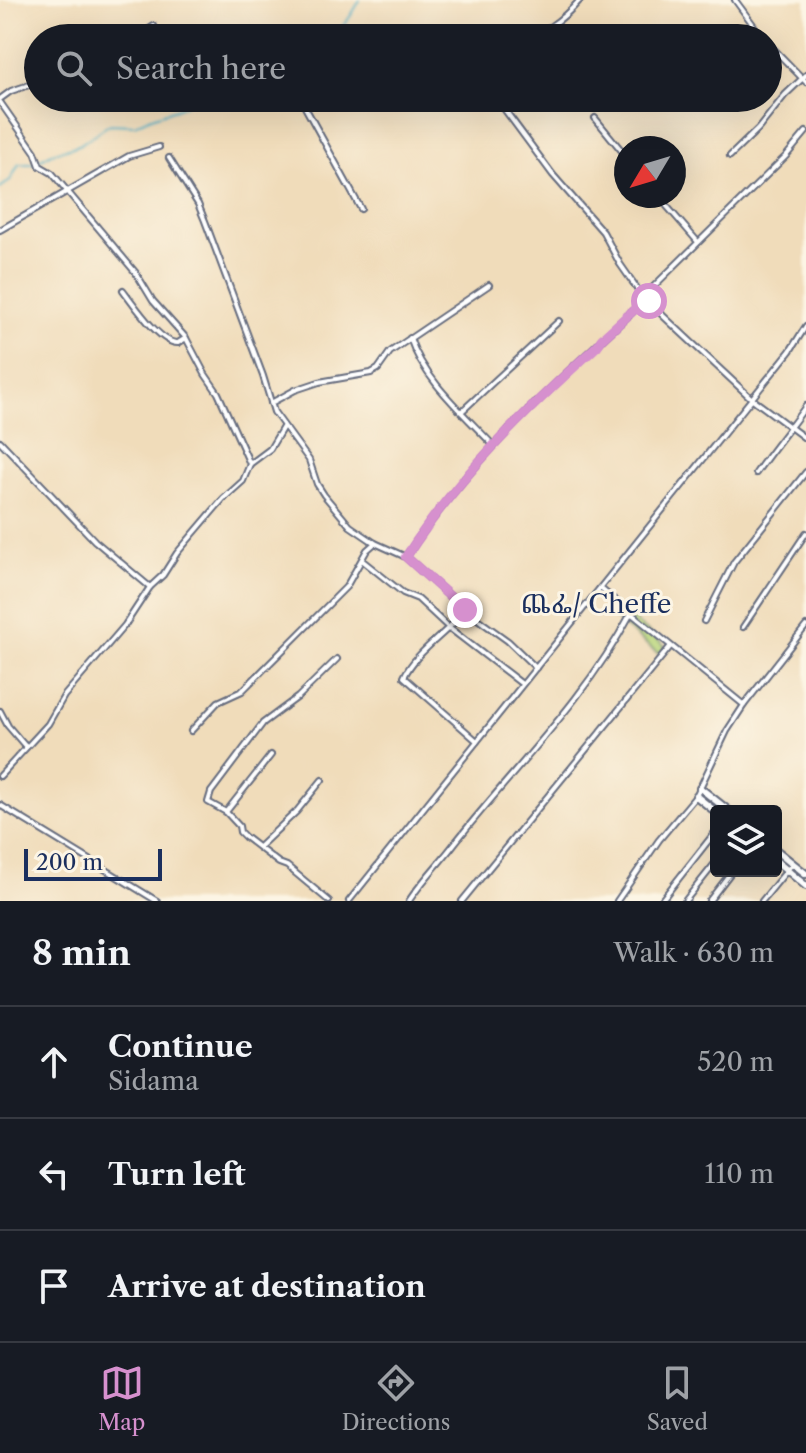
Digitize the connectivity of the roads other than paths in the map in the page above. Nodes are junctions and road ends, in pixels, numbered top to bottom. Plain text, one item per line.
1 (580, 0) edge
2 (735, 0) edge
3 (556, 24) edge
4 (753, 24) edge
5 (782, 56) edge
6 (805, 78) edge
7 (24, 87) edge
8 (0, 101) edge
9 (782, 103) edge
10 (308, 112) edge
11 (506, 112) edge
12 (774, 112) edge
13 (595, 118) dead end
14 (806, 132) edge
15 (614, 141) edge
16 (159, 147) dead end
17 (730, 156) dead end
18 (169, 158) dead end
19 (65, 191) junction
20 (668, 208) edge
21 (361, 209) dead end
22 (0, 230) edge
23 (698, 242) junction
24 (489, 285) dead end
25 (123, 290) dead end
26 (644, 298) junction
27 (559, 321) dead end
28 (806, 326) edge
29 (186, 338) junction
30 (410, 338) junction
31 (751, 398) junction
32 (270, 403) junction
33 (806, 406) edge
34 (461, 412) junction
35 (789, 426) junction
36 (283, 427) junction
37 (806, 439) edge
38 (0, 441) edge
39 (493, 445) junction
40 (250, 464) junction
41 (806, 472) edge
42 (756, 473) dead end
43 (806, 533) edge
44 (375, 543) junction
45 (406, 557) junction
46 (363, 561) junction
47 (150, 587) junction
48 (599, 588) junction
49 (465, 610) junction
50 (630, 615) junction
51 (704, 621) dead end
52 (806, 626) edge
53 (448, 627) junction
54 (743, 627) dead end
55 (670, 647) junction
56 (337, 659) dead end
57 (536, 668) junction
58 (522, 684) junction
59 (744, 705) junction
60 (0, 711) edge
61 (191, 731) dead end
62 (477, 741) junction
63 (26, 747) junction
64 (271, 755) dead end
65 (0, 776) edge
66 (322, 780) dead end
67 (700, 788) junction
68 (696, 796) junction
69 (0, 805) edge
70 (721, 805) edge
71 (710, 807) edge
72 (226, 812) junction
73 (710, 839) edge
74 (259, 847) junction
75 (782, 855) edge
76 (793, 863) junction
77 (782, 866) edge
78 (710, 870) edge
79 (787, 870) junction
80 (806, 874) edge
81 (727, 877) edge
82 (806, 886) edge
83 (620, 900) edge
84 (157, 901) edge
85 (329, 901) edge
86 (349, 901) edge
87 (409, 901) edge
88 (462, 901) edge
89 (661, 901) edge
90 (685, 901) edge
91 (709, 901) edge
92 (762, 901) edge

1 - 3 street
2 - 4 street
5 - 6 street
6 - 9 street
7 - 8 street
8 - 19 street
10 - 21 street
11 - 26 street
12 - 17 street
13 - 15 street
14 - 23 street
16 - 19 street
18 - 32 street
19 - 22 street
19 - 29 street
20 - 23 street
23 - 26 street
24 - 30 street
25 - 29 street
26 - 31 street
26 - 39 street
27 - 34 street
28 - 31 street
29 - 40 street
30 - 32 street
30 - 34 street
31 - 35 street
31 - 48 street
32 - 36 street
33 - 35 street
34 - 39 street
35 - 37 street
35 - 42 street
36 - 40 street
36 - 44 street
38 - 47 street
39 - 45 street
40 - 47 street
41 - 51 street
43 - 54 street
44 - 45 street
44 - 46 street
45 - 49 street
46 - 53 street
46 - 61 street
47 - 63 street
48 - 50 street
48 - 57 street
49 - 53 street
49 - 57 street
50 - 55 street
50 - 87 street
52 - 59 street
53 - 58 street
53 - 62 street
55 - 59 street
55 - 88 street
56 - 72 street
57 - 58 street
58 - 62 street
59 - 67 street
60 - 63 street
62 - 86 street
63 - 65 street
64 - 72 street
66 - 74 street
67 - 68 street
67 - 70 street
68 - 71 street
68 - 83 street
69 - 84 street
72 - 74 street
73 - 89 street
74 - 85 street
75 - 76 street
76 - 79 street
76 - 80 street
77 - 79 street
78 - 90 street
79 - 82 street
79 - 92 street
81 - 91 street

